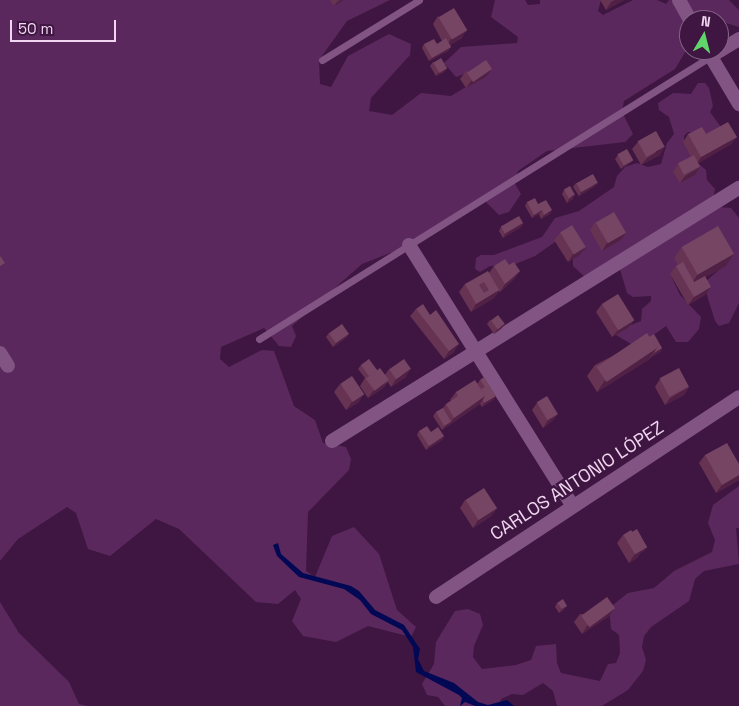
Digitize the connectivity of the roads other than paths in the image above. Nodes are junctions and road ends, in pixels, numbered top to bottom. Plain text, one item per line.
1 (419, 0) edge
2 (322, 60) dead end
3 (698, 60) edge
4 (713, 60) edge
5 (739, 104) edge
6 (739, 188) edge
7 (409, 245) junction
8 (259, 339) dead end
9 (476, 352) junction
10 (0, 353) edge
11 (8, 366) dead end
12 (739, 397) edge
13 (332, 442) dead end
14 (573, 506) junction
15 (436, 597) dead end

1 - 2 lane
3 - 7 lane
4 - 5 street
6 - 9 street
7 - 8 lane
7 - 9 street
9 - 13 street
9 - 14 street
10 - 11 street
12 - 14 street, CARLOS ANTONIO LÓPEZ
14 - 15 street, CARLOS ANTONIO LÓPEZ

